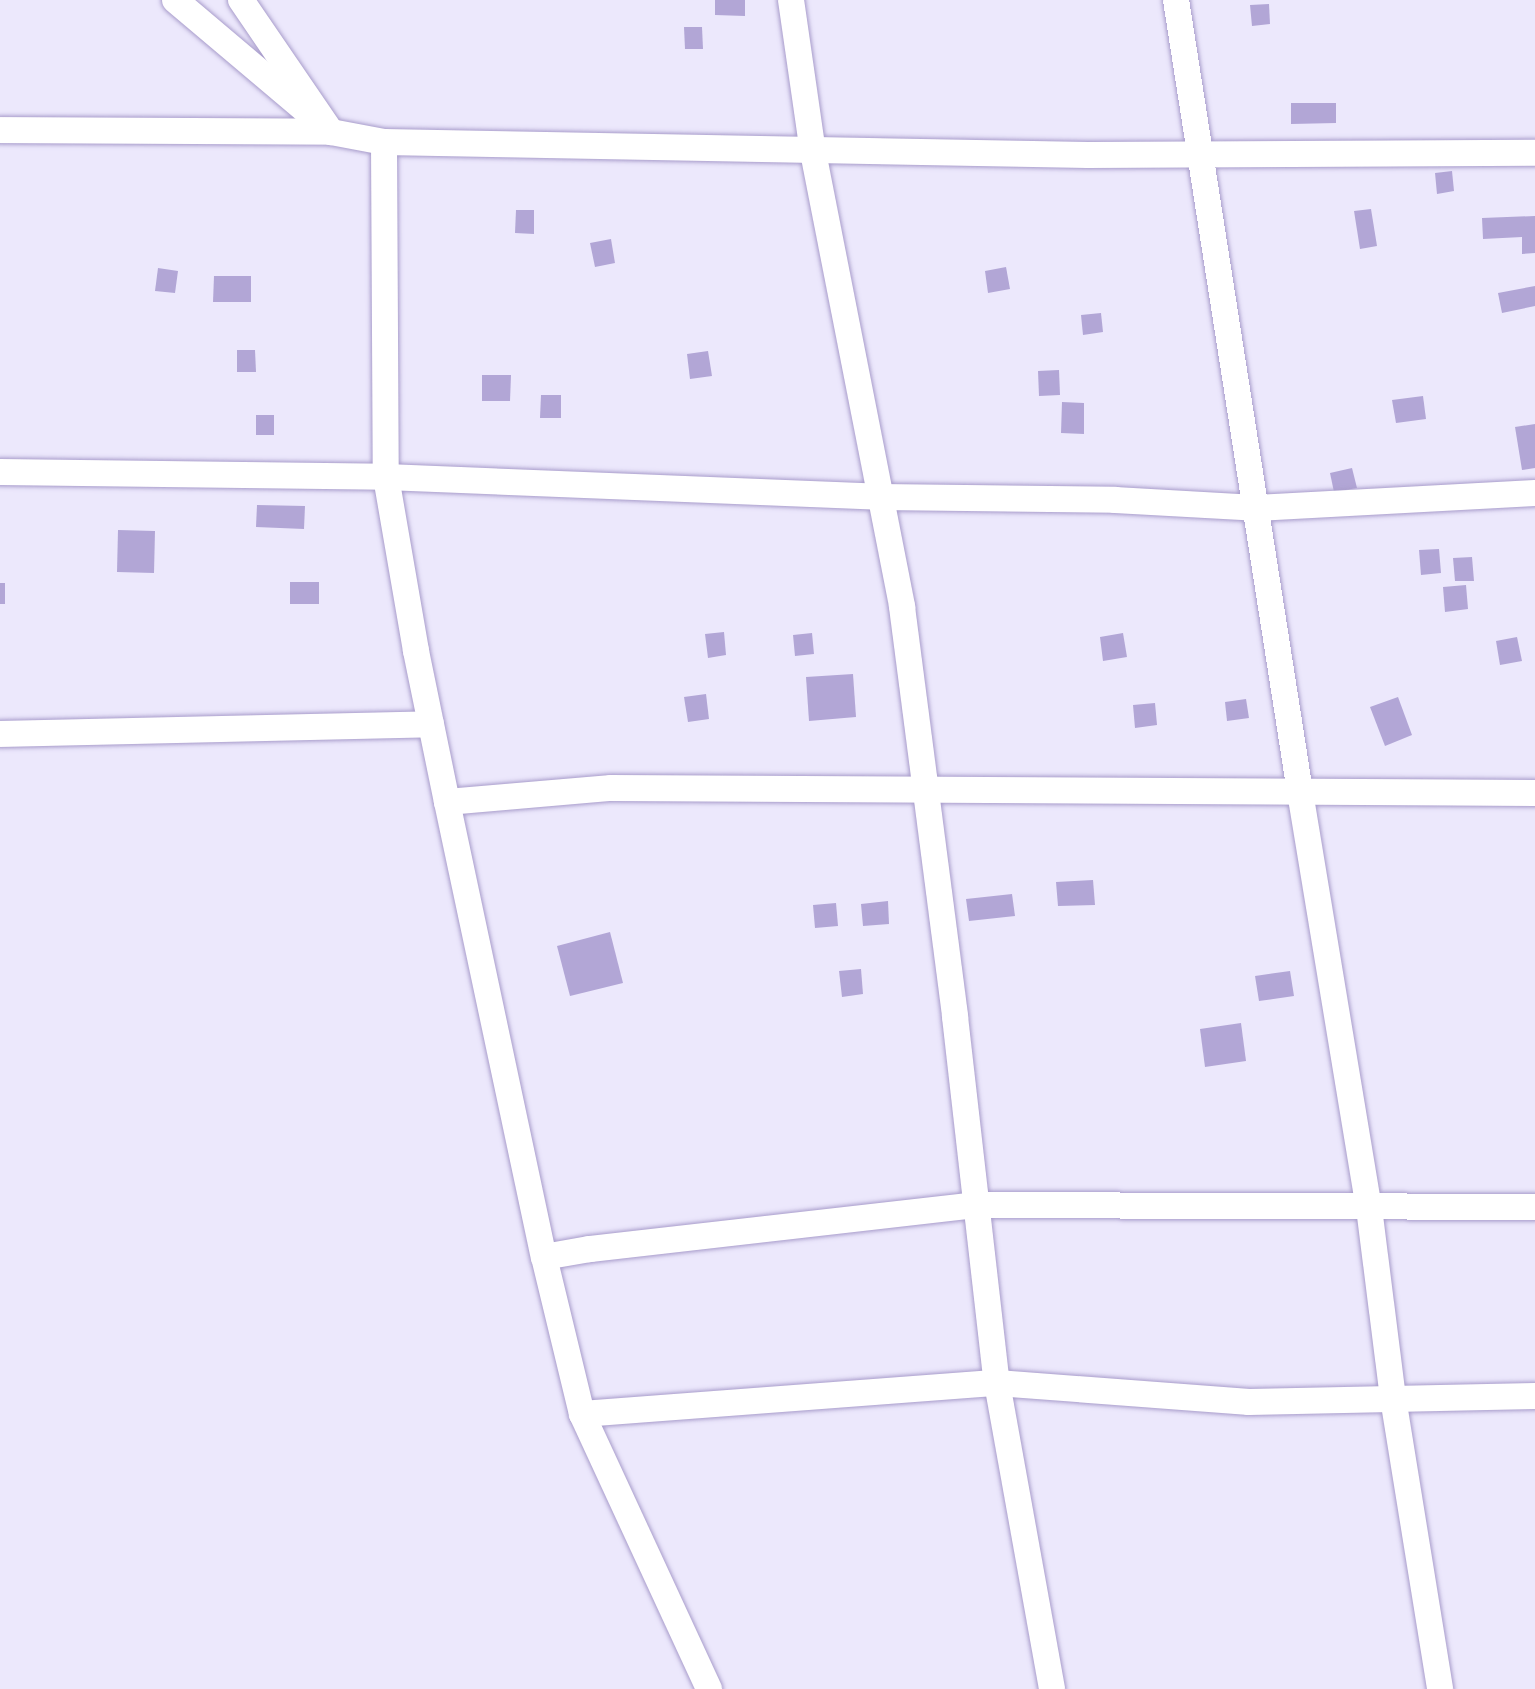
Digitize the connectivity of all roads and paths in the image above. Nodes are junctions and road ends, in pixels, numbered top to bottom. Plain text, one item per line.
1 (175, 0) edge
2 (241, 0) edge
3 (791, 0) edge
4 (1176, 0) edge
5 (0, 131) edge
6 (331, 132) junction
7 (384, 142) junction
8 (813, 152) junction
9 (1535, 153) edge
10 (1202, 156) junction
11 (0, 472) edge
12 (386, 477) junction
13 (1535, 493) edge
14 (880, 497) junction
15 (1256, 508) junction
16 (431, 724) junction
17 (0, 734) edge
18 (926, 790) junction
19 (1300, 793) junction
20 (1535, 793) edge
21 (447, 803) junction
22 (976, 1205) junction
23 (1535, 1207) edge
24 (1368, 1208) junction
25 (544, 1257) junction
26 (998, 1383) junction
27 (1535, 1396) edge
28 (1393, 1398) junction
29 (582, 1414) junction
30 (709, 1689) edge
31 (1052, 1689) edge
32 (1440, 1689) edge

1 - 6 street
2 - 6 street
3 - 8 street
4 - 10 street
5 - 6 street
6 - 7 street
7 - 8 street
7 - 12 street
8 - 10 street
8 - 14 street
9 - 10 street
10 - 15 street
11 - 12 street
12 - 14 street
12 - 16 street
13 - 15 street
14 - 15 street
14 - 18 street
15 - 19 street
16 - 17 street
16 - 21 street
18 - 19 street
18 - 21 street
18 - 22 street
19 - 20 street
19 - 24 street
21 - 25 street
22 - 24 street
22 - 25 street
22 - 26 street
23 - 24 street
24 - 28 street
25 - 29 street
26 - 28 street
26 - 29 street
26 - 31 street
27 - 28 street
28 - 32 street
29 - 30 street

